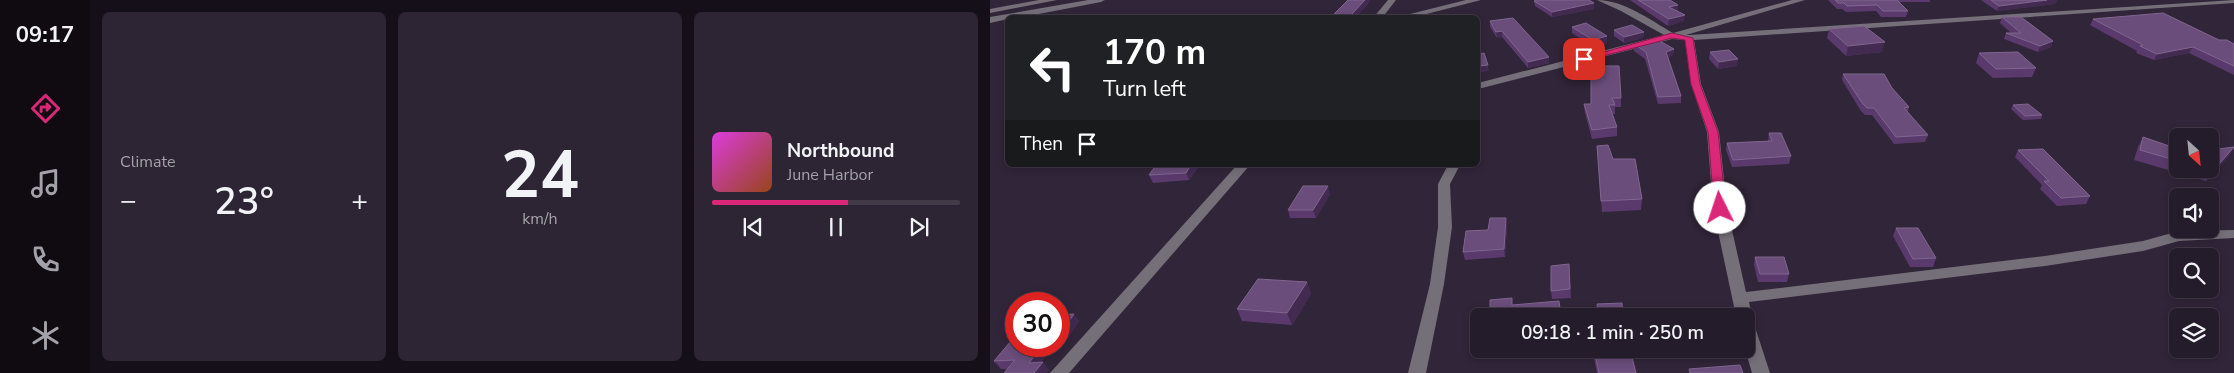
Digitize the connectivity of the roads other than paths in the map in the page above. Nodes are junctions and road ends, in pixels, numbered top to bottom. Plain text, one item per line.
1 (1052, 0) edge
2 (1101, 0) edge
3 (1392, 0) edge
4 (1477, 0) edge
5 (1601, 0) edge
6 (1801, 0) edge
7 (2234, 1) edge
8 (990, 11) edge
9 (1018, 15) edge
10 (1380, 15) edge
11 (1411, 15) edge
12 (1005, 17) edge
13 (990, 20) edge
14 (1672, 36) junction
15 (1689, 38) junction
16 (1480, 85) edge
17 (1242, 167) edge
18 (1453, 167) edge
19 (2234, 234) edge
20 (1739, 298) junction
21 (1742, 308) edge
22 (1755, 353) edge
23 (1059, 373) edge
24 (1416, 373) edge
25 (1761, 373) edge

1 - 8 street
2 - 9 street
3 - 10 street
4 - 11 street
5 - 14 street
6 - 14 street
7 - 15 street
12 - 13 street
14 - 15 street
14 - 16 street
15 - 20 street
17 - 23 street
18 - 24 street
19 - 20 street
20 - 21 street
22 - 25 street

